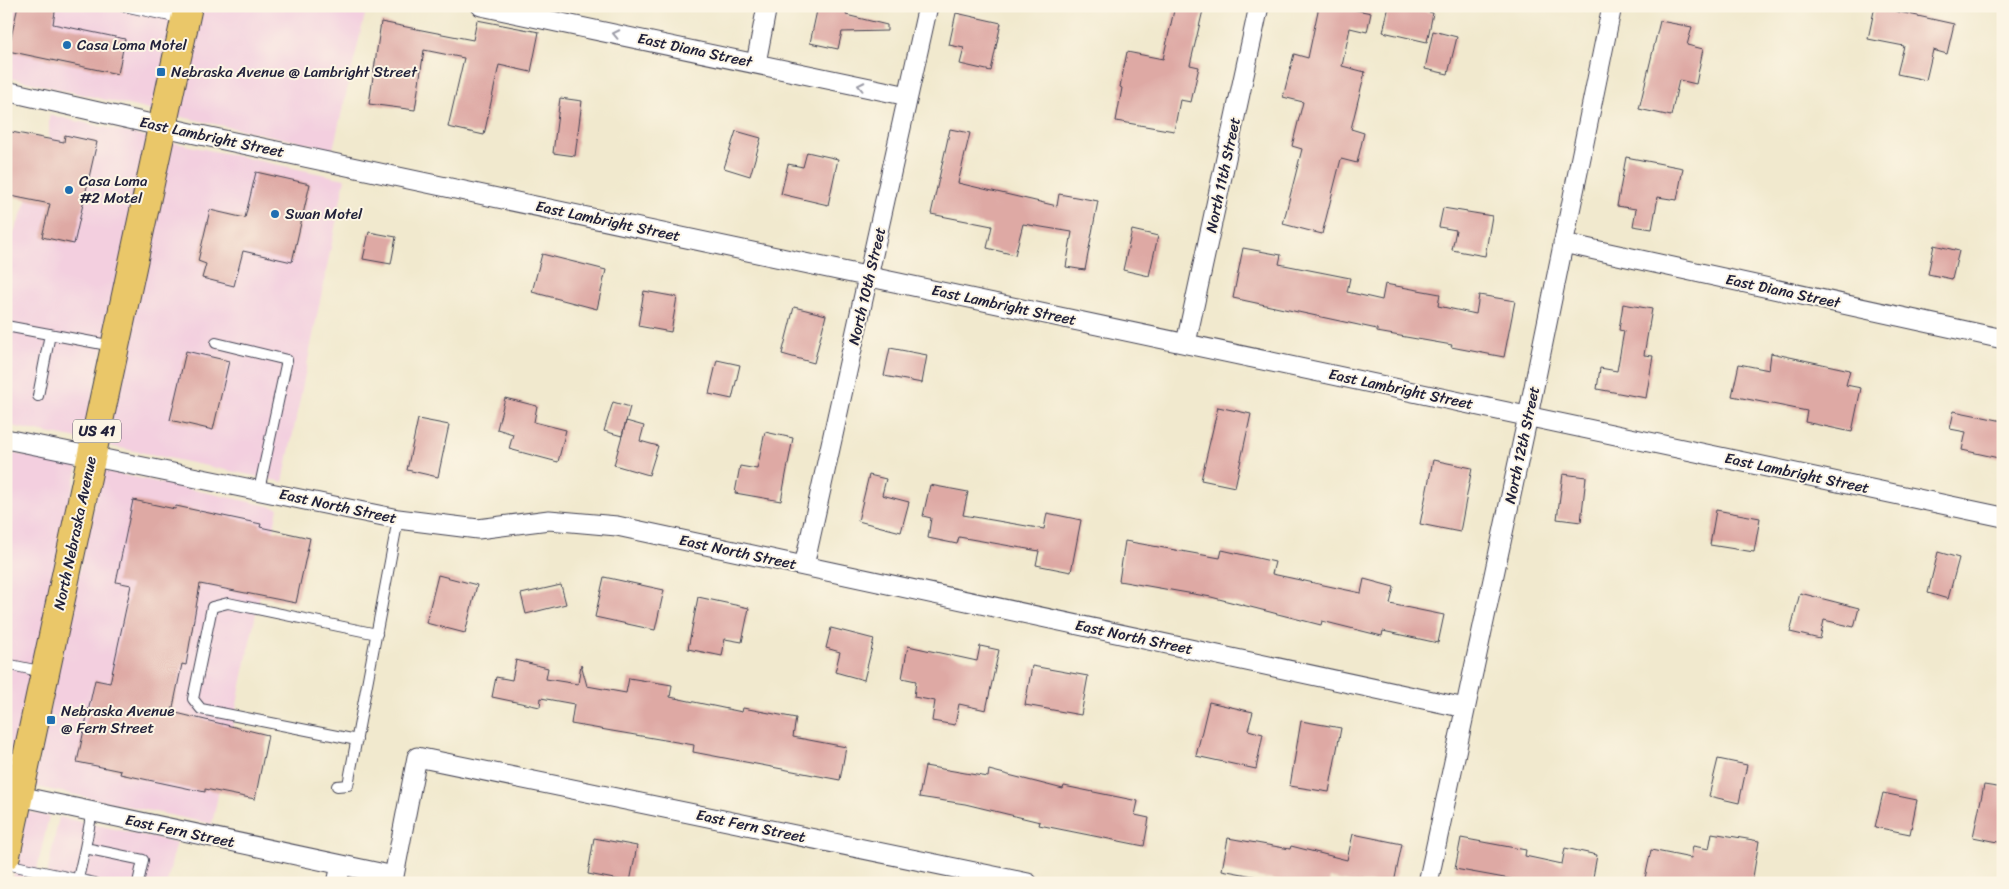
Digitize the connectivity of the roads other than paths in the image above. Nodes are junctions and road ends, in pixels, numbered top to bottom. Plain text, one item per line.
1 (124, 6) edge
2 (481, 6) edge
3 (767, 6) edge
4 (928, 6) edge
5 (1259, 6) edge
6 (1612, 6) edge
7 (187, 13) edge
8 (756, 63) junction
9 (6, 91) edge
10 (908, 96) junction
11 (162, 126) junction
12 (1563, 243) junction
13 (869, 277) junction
14 (6, 326) edge
15 (50, 334) junction
16 (2003, 339) edge
17 (216, 343) dead end
18 (1186, 343) junction
19 (115, 346) junction
20 (38, 396) dead end
21 (1528, 416) junction
22 (6, 439) edge
23 (92, 456) junction
24 (259, 490) junction
25 (2003, 517) edge
26 (398, 519) junction
27 (804, 566) junction
28 (377, 634) junction
29 (6, 664) edge
30 (45, 672) junction
31 (1465, 708) junction
32 (357, 740) junction
33 (16, 759) edge
34 (337, 786) dead end
35 (19, 796) junction
36 (92, 812) junction
37 (85, 848) junction
38 (6, 855) edge
39 (6, 864) edge
40 (339, 874) edge
41 (77, 881) edge
42 (95, 883) edge
43 (138, 883) edge
44 (1028, 883) edge
45 (1428, 883) edge

1 - 7 lane
8 -> 2 street, East Diana Street
3 - 8 street
4 - 10 street, North 10th Street
5 - 18 street, North 11th Street
6 - 12 street, North 12th Street
7 - 11 main road, North Nebraska Avenue / US 41
10 -> 8 street, East Diana Street
9 - 11 street, East Lambright Street
10 - 13 street, North 10th Street
11 - 13 street, East Lambright Street
11 - 19 main road, North Nebraska Avenue / US 41
12 - 16 street, East Diana Street
12 - 21 street, North 12th Street
13 - 18 street, East Lambright Street
13 - 27 street, North 10th Street
14 - 15 lane
15 - 19 lane
15 - 20 lane
17 - 24 lane
18 - 21 street, East Lambright Street
19 - 23 main road, North Nebraska Avenue / US 41
21 - 25 street, East Lambright Street
21 - 31 street, North 12th Street
22 - 23 street, East North Street
23 - 24 street, East North Street
23 - 30 main road, North Nebraska Avenue / US 41
24 - 26 street, East North Street
26 - 27 street, East North Street
26 - 28 lane
27 - 31 street, East North Street
28 - 32 lane
28 - 32 lane
29 - 30 lane
30 - 33 main road, North Nebraska Avenue / US 41
31 - 45 street, North 12th Street
32 - 34 lane
33 - 35 main road, North Nebraska Avenue / US 41
35 - 36 street, East Fern Street
35 - 38 main road, North Nebraska Avenue / US 41
36 - 37 lane
36 - 40 street, East Fern Street
37 - 41 lane
37 - 43 lane
39 - 41 lane
40 - 44 street, East Fern Street
41 - 42 lane

